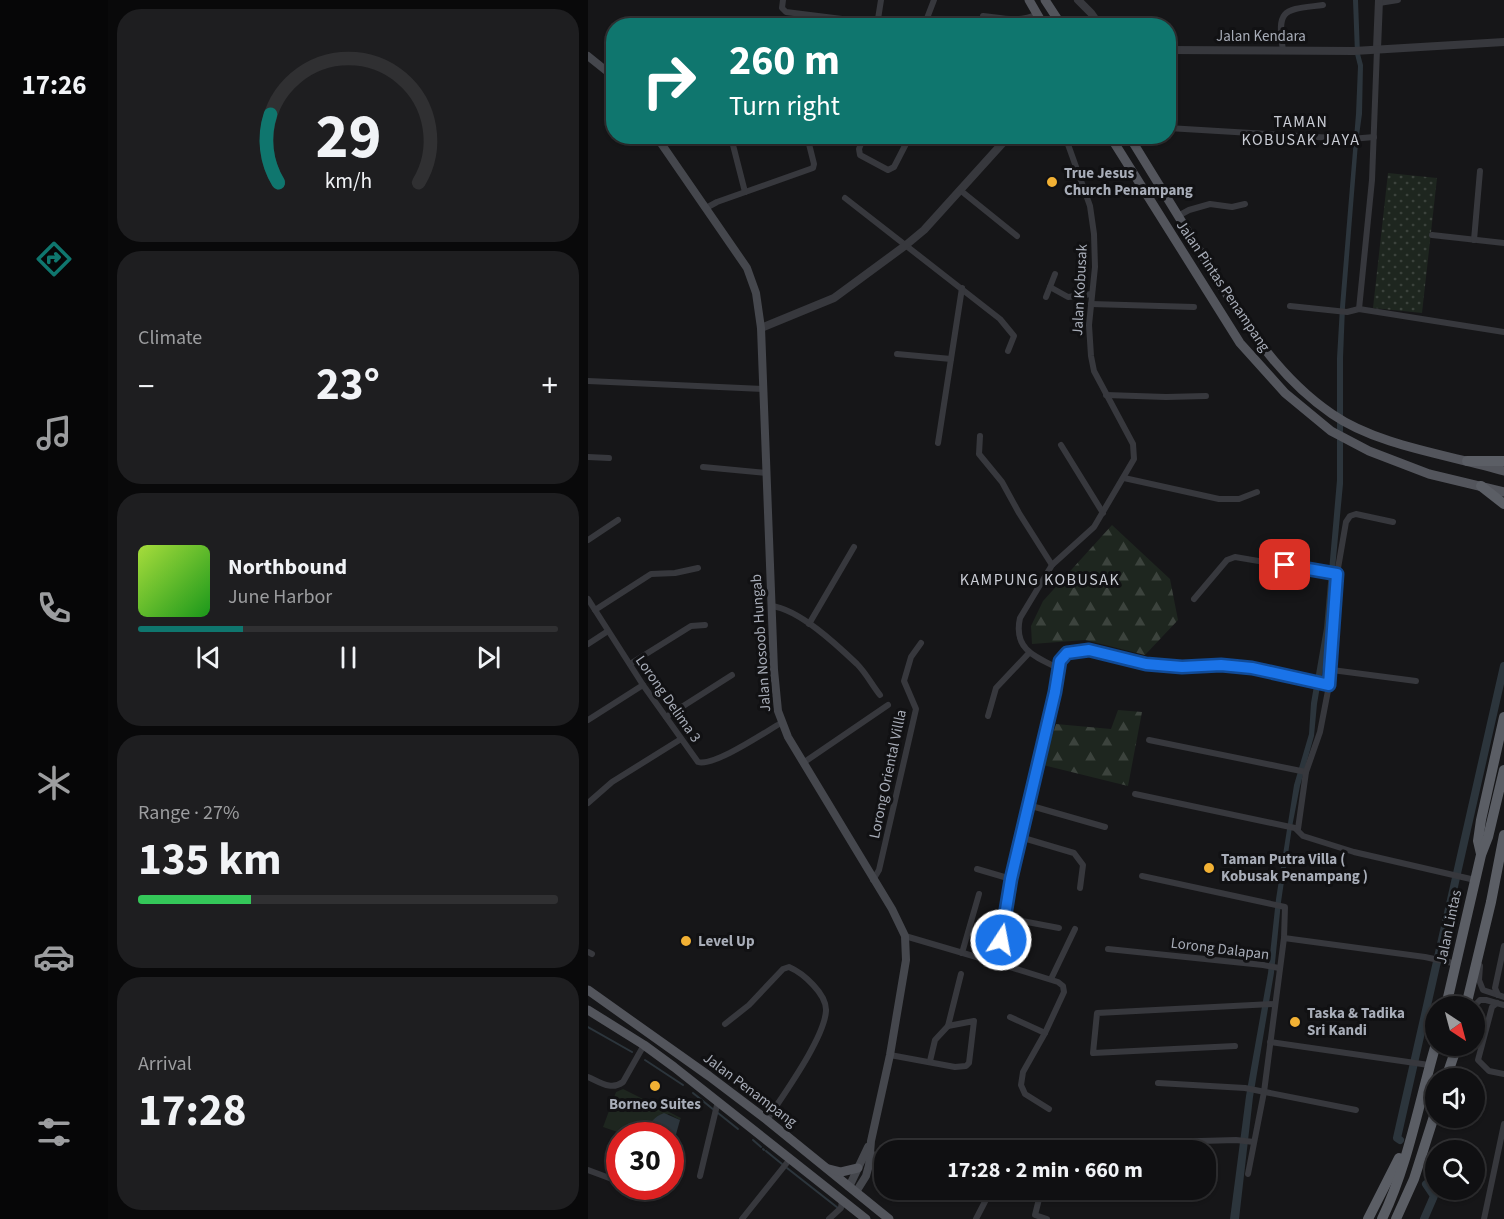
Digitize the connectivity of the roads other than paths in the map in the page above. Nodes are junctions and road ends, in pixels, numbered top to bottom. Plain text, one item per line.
1 (783, 0) edge
2 (881, 0) edge
3 (934, 0) edge
4 (1029, 0) edge
5 (1045, 0) edge
6 (1078, 0) edge
7 (1398, 0) edge
8 (1379, 2) edge
9 (1323, 5) dead end
10 (1038, 14) junction
11 (983, 16) dead end
12 (834, 18) edge
13 (878, 18) edge
14 (927, 18) edge
15 (1000, 18) edge
16 (1030, 18) edge
17 (1040, 18) edge
18 (1057, 18) edge
19 (1095, 18) edge
20 (1504, 42) edge
21 (1377, 49) junction
22 (1176, 50) edge
23 (1283, 50) junction
24 (588, 56) edge
25 (606, 71) edge
26 (1176, 128) edge
27 (1374, 137) junction
28 (662, 144) edge
29 (732, 144) edge
30 (809, 144) edge
31 (861, 144) edge
32 (906, 144) edge
33 (1002, 144) edge
34 (1068, 144) edge
35 (1114, 144) edge
36 (1134, 144) edge
37 (1480, 171) dead end
38 (960, 190) junction
39 (745, 192) junction
40 (845, 198) dead end
41 (1245, 204) dead end
42 (706, 208) junction
43 (1178, 216) junction
44 (1017, 236) dead end
45 (1432, 236) dead end
46 (1474, 240) junction
47 (1504, 243) edge
48 (906, 244) junction
49 (1055, 274) dead end
50 (1050, 286) junction
51 (962, 288) junction
52 (1092, 294) junction
53 (1046, 297) dead end
54 (1091, 304) junction
55 (1290, 306) dead end
56 (1194, 307) dead end
57 (1359, 309) junction
58 (761, 328) junction
59 (1504, 332) edge
60 (1008, 351) dead end
61 (897, 354) dead end
62 (951, 359) junction
63 (588, 381) edge
64 (763, 389) junction
65 (1106, 395) junction
66 (1206, 396) dead end
67 (980, 436) dead end
68 (938, 442) dead end
69 (1061, 446) dead end
70 (588, 456) edge
71 (609, 458) dead end
72 (1467, 460) junction
73 (1504, 461) edge
74 (703, 467) dead end
75 (1504, 471) edge
76 (766, 473) junction
77 (1124, 478) junction
78 (1481, 486) junction
79 (1257, 492) dead end
80 (1504, 492) edge
81 (1504, 504) edge
82 (1102, 513) junction
83 (618, 520) dead end
84 (1394, 522) dead end
85 (588, 540) edge
86 (854, 547) dead end
87 (1052, 565) junction
88 (698, 568) dead end
89 (1333, 574) junction
90 (588, 599) edge
91 (1194, 599) dead end
92 (771, 606) junction
93 (595, 610) junction
94 (809, 624) junction
95 (705, 625) dead end
96 (608, 631) junction
97 (921, 643) dead end
98 (588, 644) edge
99 (1029, 653) junction
100 (630, 664) junction
101 (1058, 668) junction
102 (1332, 670) junction
103 (732, 675) dead end
104 (1416, 681) dead end
105 (1326, 684) junction
106 (643, 685) junction
107 (880, 695) dead end
108 (888, 705) dead end
109 (988, 716) dead end
110 (666, 717) junction
111 (1504, 717) edge
112 (588, 720) edge
113 (781, 723) junction
114 (681, 739) junction
115 (1149, 740) dead end
116 (803, 763) junction
117 (1504, 770) edge
118 (1306, 772) junction
119 (1135, 794) dead end
120 (588, 803) edge
121 (1028, 805) junction
122 (1105, 827) dead end
123 (1296, 829) junction
124 (1504, 835) edge
125 (1020, 837) junction
126 (1481, 855) junction
127 (1502, 855) edge
128 (977, 869) dead end
129 (1142, 876) dead end
130 (1011, 879) junction
131 (873, 880) junction
132 (1475, 880) junction
133 (1080, 888) dead end
134 (980, 894) dead end
135 (1006, 918) junction
136 (1486, 918) junction
137 (1059, 928) dead end
138 (1075, 929) dead end
139 (905, 936) junction
140 (1284, 938) junction
141 (1504, 946) edge
142 (1108, 949) dead end
143 (963, 953) junction
144 (997, 963) junction
145 (1451, 964) junction
146 (1279, 968) junction
147 (961, 974) dead end
148 (1051, 979) junction
149 (588, 990) edge
150 (1447, 996) edge
151 (1468, 996) edge
152 (1500, 998) edge
153 (1485, 1000) edge
154 (1272, 1004) junction
155 (1504, 1005) edge
156 (588, 1010) edge
157 (1010, 1017) dead end
158 (724, 1023) dead end
159 (948, 1026) junction
160 (1045, 1033) junction
161 (1270, 1042) junction
162 (644, 1045) junction
163 (1235, 1046) dead end
164 (890, 1055) junction
165 (1431, 1056) edge
166 (930, 1061) junction
167 (1426, 1066) junction
168 (1504, 1074) edge
169 (588, 1077) edge
170 (1158, 1083) dead end
171 (1264, 1092) junction
172 (718, 1101) junction
173 (1048, 1110) dead end
174 (1356, 1110) dead end
175 (767, 1120) junction
176 (1504, 1124) edge
177 (1431, 1128) edge
178 (1436, 1128) edge
179 (1410, 1136) junction
180 (871, 1141) junction
181 (1216, 1141) edge
182 (1251, 1141) junction
183 (870, 1154) junction
184 (874, 1155) edge
185 (1497, 1158) junction
186 (790, 1159) junction
187 (1422, 1163) junction
188 (1504, 1166) edge
189 (824, 1167) junction
190 (858, 1168) junction
191 (588, 1170) edge
192 (1248, 1174) dead end
193 (700, 1176) dead end
194 (606, 1177) edge
195 (852, 1190) junction
196 (833, 1192) junction
197 (842, 1200) junction
198 (985, 1200) edge
199 (1039, 1200) edge
200 (864, 1217) edge
201 (742, 1219) edge
202 (828, 1219) edge
203 (889, 1219) edge
204 (975, 1219) edge
205 (1047, 1219) edge
206 (1368, 1219) edge
207 (1382, 1219) edge
208 (1396, 1219) edge
209 (1404, 1219) edge
210 (1484, 1219) edge

1 - 12 street
2 - 13 street
3 - 14 street
4 - 10 main road
5 - 18 main road
6 - 19 street
7 - 8 street
8 - 21 street
9 - 23 street
10 - 16 street
10 - 17 main road
11 - 15 street
20 - 21 street, Jalan Kendara
21 - 23 street, Jalan Kendara
21 - 27 street
22 - 23 street, Jalan Kendara
24 - 25 main road
26 - 27 street
27 - 57 street
28 - 42 main road, Jalan Nosoob Hungab
29 - 39 street
30 - 39 street
31 - 32 street
33 - 38 street
34 - 52 street, Jalan Kobusak
35 - 78 main road, Jalan Pintas Penampang
36 - 43 main road, Jalan Pintas Penampang
37 - 46 street
38 - 44 street
38 - 48 street
39 - 42 street
40 - 48 street
41 - 43 street
42 - 58 main road, Jalan Nosoob Hungab
43 - 72 main road, Jalan Pintas Penampang
45 - 46 street
46 - 47 street
48 - 51 street
48 - 58 street
49 - 50 street
50 - 52 street
50 - 53 street
51 - 60 street
51 - 62 street
52 - 54 street, Jalan Kobusak
54 - 56 street
54 - 65 street, Jalan Kobusak
55 - 57 street
57 - 59 street
58 - 64 main road, Jalan Nosoob Hungab
61 - 62 street
62 - 68 street
63 - 64 street
64 - 76 main road, Jalan Nosoob Hungab
65 - 66 street
65 - 77 street, Jalan Kobusak
67 - 87 street
69 - 82 street
70 - 71 street
72 - 73 highway
72 - 75 main road, Jalan Pintas Penampang
74 - 76 street
76 - 92 main road, Jalan Nosoob Hungab
77 - 79 street
77 - 82 street, Jalan Kobusak
78 - 80 main road, Jalan Pintas Penampang
78 - 81 highway
82 - 87 street, Jalan Kobusak
83 - 85 street
84 - 89 street
86 - 94 street
87 - 99 street, Jalan Kobusak
88 - 93 street
89 - 91 street
89 - 102 street
90 - 93 street, Lorong Delima 3
92 - 94 street
92 - 113 main road, Jalan Nosoob Hungab
93 - 96 street, Lorong Delima 3
94 - 107 street
95 - 100 street
96 - 98 street
96 - 100 street, Lorong Delima 3
97 - 131 street, Lorong Oriental Villla
99 - 101 street
99 - 109 street
100 - 106 street, Lorong Delima 3
101 - 105 street
101 - 121 street
102 - 104 street
102 - 105 street
103 - 110 street
105 - 118 street
106 - 110 street, Lorong Delima 3
106 - 112 street
108 - 116 street
110 - 114 street, Lorong Delima 3
111 - 126 highway, Jalan Lintas
113 - 114 street, Lorong Delima 3
113 - 116 main road, Jalan Nosoob Hungab
114 - 120 street
115 - 118 street
116 - 131 main road, Jalan Nosoob Hungab
117 - 126 highway, Jalan Lintas
118 - 123 street
119 - 123 street
121 - 122 street
121 - 125 street
123 - 132 street
124 - 127 highway
125 - 130 street
125 - 133 street
126 - 132 highway, Jalan Lintas
127 - 136 highway
128 - 130 street
129 - 140 street
130 - 135 street
131 - 139 main road, Jalan Nosoob Hungab
132 - 145 highway, Jalan Lintas
134 - 143 street
135 - 137 street
135 - 144 street
136 - 151 highway
136 - 152 street
138 - 148 street
139 - 143 street
139 - 164 main road, Jalan Nosoob Hungab
140 - 145 street, Lorong Dalapan
140 - 146 street, Lorong Dalapan
141 - 152 street
142 - 146 street, Lorong Dalapan
143 - 144 street
144 - 148 street
145 - 150 highway, Jalan Lintas
146 - 154 street
147 - 159 street
148 - 160 street
149 - 175 main road, Jalan Penampang
152 - 153 street
152 - 155 street
152 - 168 street
154 - 161 street
154 - 163 street
156 - 162 main road, Jalan Penampang
157 - 160 street
158 - 175 street
159 - 166 street
159 - 166 street
160 - 173 street
161 - 167 street
161 - 171 street
162 - 169 street
162 - 172 main road, Jalan Penampang
164 - 166 street
164 - 180 main road, Jalan Nosoob Hungab
165 - 167 highway
167 - 179 highway
170 - 171 street
171 - 174 street
171 - 182 street
172 - 186 main road, Jalan Penampang
172 - 193 street
175 - 189 main road, Jalan Penampang
176 - 185 street
177 - 187 highway
178 - 187 highway
179 - 206 highway
179 - 207 highway
180 - 183 main road, Jalan Nosoob Hungab
180 - 190 main road, Jalan Nosoob Hungab
181 - 182 street
182 - 192 street
183 - 184 street
183 - 195 main road, Jalan Nosoob Hungab
185 - 188 street
185 - 210 street
186 - 196 main road, Jalan Penampang
186 - 201 street
187 - 208 highway
187 - 209 highway
189 - 190 main road
189 - 195 main road, Jalan Penampang
190 - 195 main road, Jalan Nosoob Hungab
191 - 194 street
195 - 196 main road
195 - 200 main road
195 - 203 main road, Jalan Penampang
196 - 197 main road, Jalan Penampang
197 - 200 main road, Jalan Penampang
197 - 202 street
198 - 204 street
199 - 205 street

